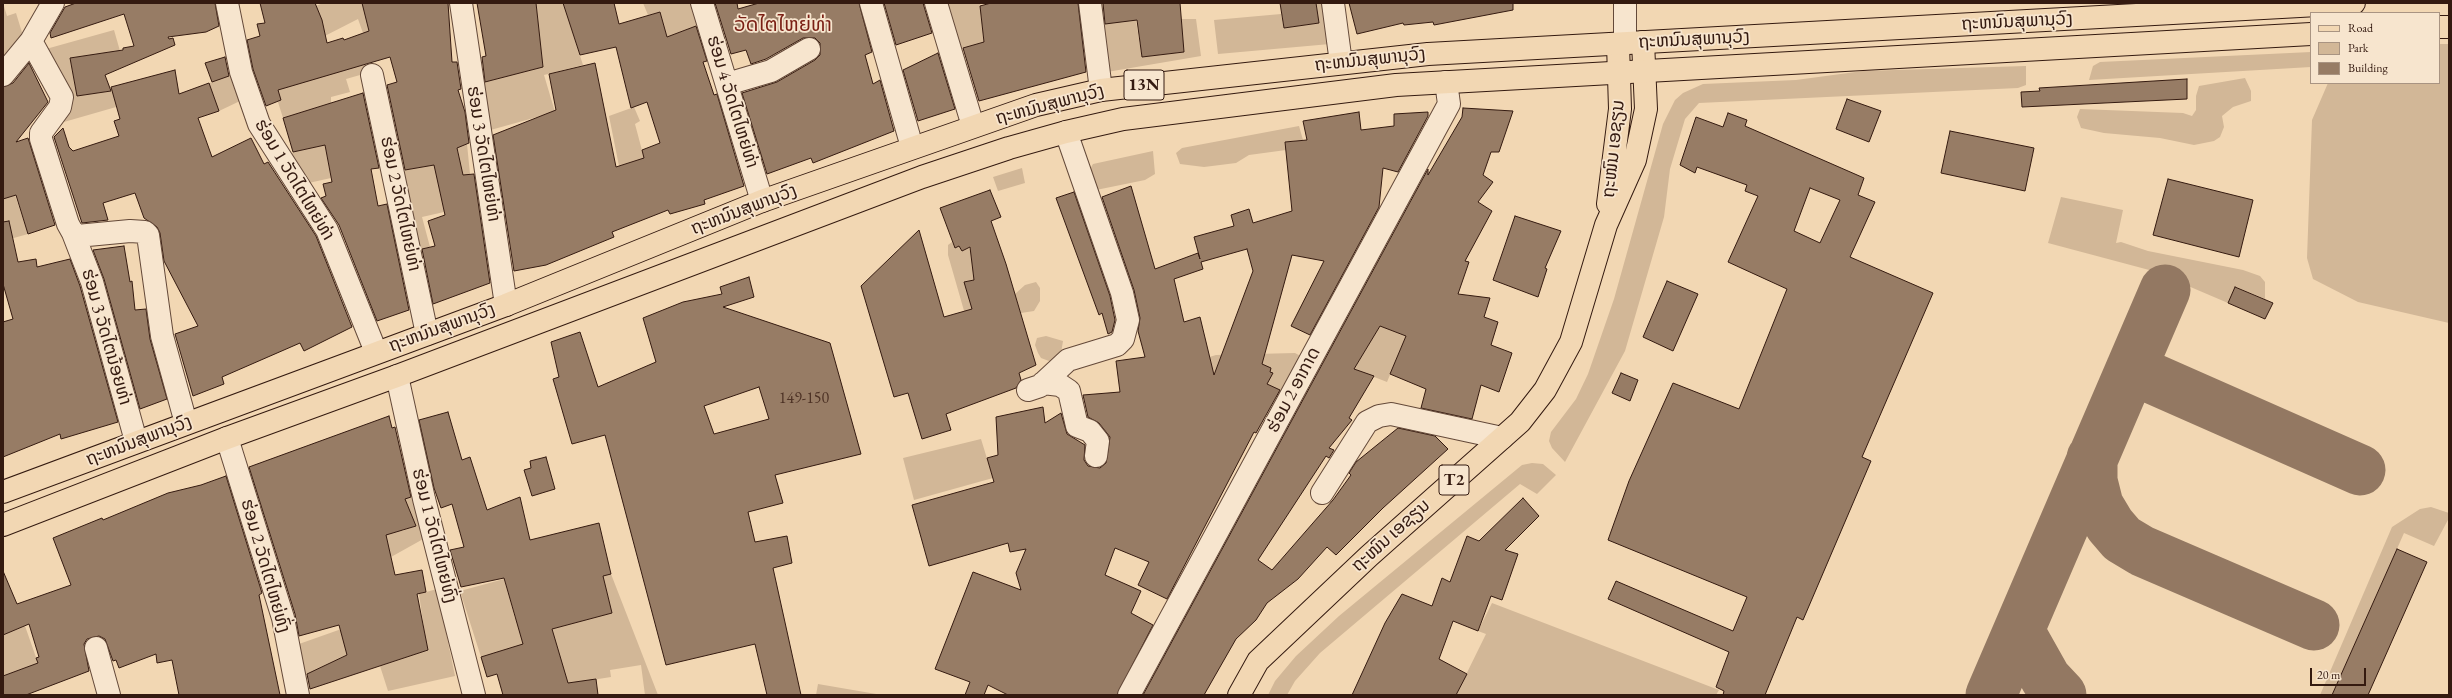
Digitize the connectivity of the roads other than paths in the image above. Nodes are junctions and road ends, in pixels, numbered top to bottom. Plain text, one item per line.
1 (53, 3) edge
2 (226, 3) edge
3 (461, 3) edge
4 (702, 3) edge
5 (871, 3) edge
6 (936, 3) edge
7 (1090, 3) edge
8 (1333, 3) edge
9 (1625, 3) edge
10 (2354, 3) edge
11 (2310, 34) edge
12 (31, 41) junction
13 (1629, 43) junction
14 (809, 49) dead end
15 (1341, 63) junction
16 (1644, 70) junction
17 (1618, 72) junction
18 (3, 75) edge
19 (372, 75) dead end
20 (1446, 82) junction
21 (727, 84) junction
22 (1101, 90) junction
23 (973, 126) junction
24 (1066, 132) junction
25 (912, 147) junction
26 (762, 202) junction
27 (1606, 225) junction
28 (73, 233) junction
29 (506, 305) junction
30 (427, 334) junction
31 (376, 352) junction
32 (397, 376) junction
33 (186, 423) junction
34 (227, 438) junction
35 (1502, 438) junction
36 (136, 441) junction
37 (1096, 456) dead end
38 (3, 492) edge
39 (1322, 493) dead end
40 (3, 525) edge
41 (96, 648) dead end
42 (109, 695) edge
43 (298, 695) edge
44 (474, 695) edge
45 (1129, 695) edge
46 (1239, 695) edge

1 - 12 street
2 - 31 street, ຮ່ອມ 1 ວັດໄຕໄຫຍ່ທ່າ
3 - 29 street, ຮ່ອມ 3 ວັດໄຕໄຫຍ່ທ່າ
4 - 21 street, ຮ່ອມ 4 ວັດໄຕໄຫຍ່ທ່າ
5 - 25 street
6 - 23 street
7 - 22 street
8 - 15 street
9 - 13 street
10 - 13 main road, ຖະຫນົນສຸພານຸວົງ / 13N
11 - 16 main road, ຖະຫນົນສຸພານຸວົງ / 13N
12 - 18 street
12 - 28 street, ຮ່ອມ 3 ວັດໄຕນ້ອຍທ່າ
13 - 15 main road, ຖະຫນົນສຸພານຸວົງ / 13N
13 - 16 main road, ຖະໜົນ ເອຊຽນ
13 - 17 main road, ຖະໜົນ ເອຊຽນ
14 - 21 street
15 - 22 main road, ຖະຫນົນສຸພານຸວົງ / 13N
16 - 17 main road, ຖະຫນົນສຸພານຸວົງ / 13N
16 - 27 main road, ຖະໜົນ ເອຊຽນ
17 - 20 main road, ຖະຫນົນສຸພານຸວົງ / 13N
17 - 27 main road, ຖະໜົນ ເອຊຽນ
19 - 30 street, ຮ່ອມ 2 ວັດໄຕໄຫຍ່ທ່າ
20 - 24 main road, ຖະຫນົນສຸພານຸວົງ / 13N
20 - 45 street, ຮ່ອມ 2 ອາກາດ
21 - 26 street, ຮ່ອມ 4 ວັດໄຕໄຫຍ່ທ່າ
22 - 23 main road, ຖະຫນົນສຸພານຸວົງ / 13N
23 - 25 main road, ຖະຫນົນສຸພານຸວົງ / 13N
24 - 32 main road, ຖະຫນົນສຸພານຸວົງ / 13N
24 - 37 street
25 - 26 main road, ຖະຫນົນສຸພານຸວົງ / 13N
26 - 29 main road, ຖະຫນົນສຸພານຸວົງ / 13N
27 - 35 main road, ຖະໜົນ ເອຊຽນ / T2
28 - 33 street
28 - 36 street, ຮ່ອມ 3 ວັດໄຕນ້ອຍທ່າ
29 - 30 main road, ຖະຫນົນສຸພານຸວົງ / 13N
30 - 31 main road, ຖະຫນົນສຸພານຸວົງ / 13N
31 - 33 main road, ຖະຫນົນສຸພານຸວົງ / 13N
32 - 34 main road, ຖະຫນົນສຸພານຸວົງ / 13N
32 - 44 street, ຮ່ອມ 1 ວັດໄຕໄຫຍ່ທົ່ງ
33 - 36 main road, ຖະຫນົນສຸພານຸວົງ / 13N
34 - 40 main road, ຖະຫນົນສຸພານຸວົງ / 13N
34 - 43 street, ຮ່ອມ 2 ວັດໄຕໄຫຍ່ທົ່ງ
35 - 39 street
35 - 46 main road, ຖະໜົນ ເອຊຽນ / T2
36 - 38 main road, ຖະຫນົນສຸພານຸວົງ / 13N
41 - 42 street

